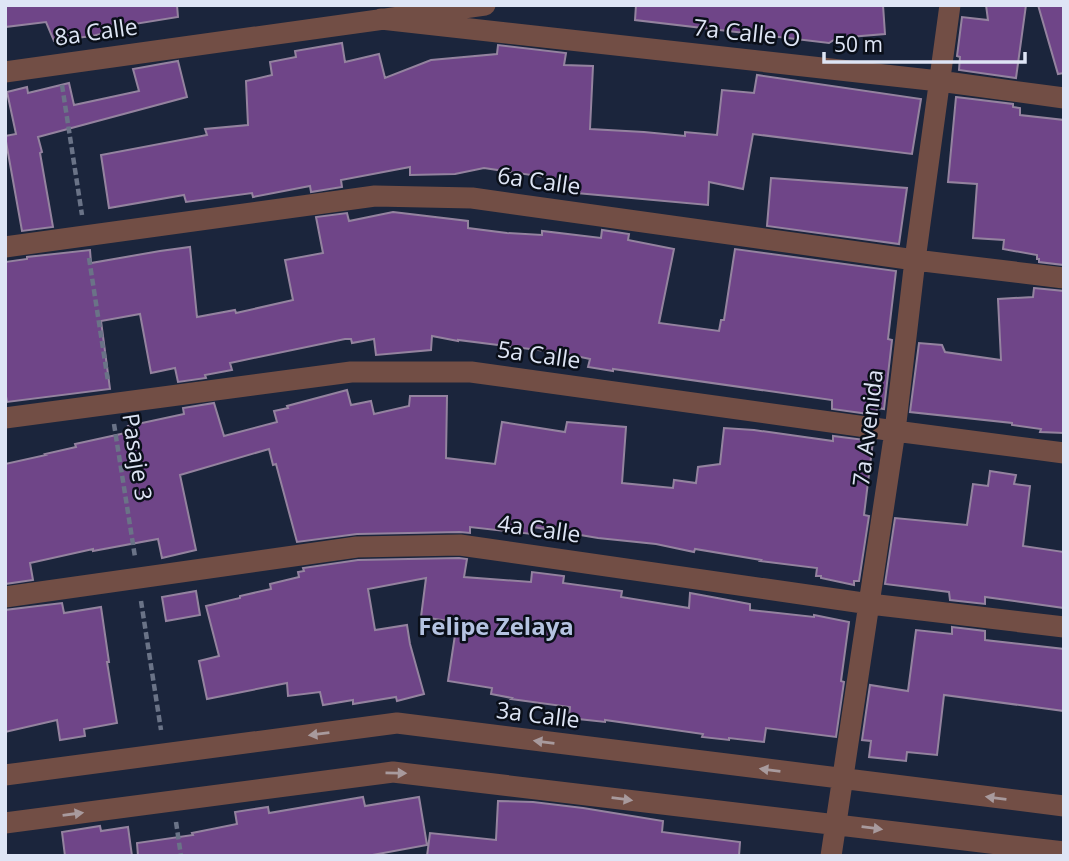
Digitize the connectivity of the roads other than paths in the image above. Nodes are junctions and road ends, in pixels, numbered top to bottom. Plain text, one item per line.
1 (485, 5) edge
2 (950, 5) edge
3 (381, 19) junction
4 (5, 72) edge
5 (939, 81) junction
6 (1064, 98) edge
7 (5, 247) edge
8 (915, 260) junction
9 (1064, 278) edge
10 (5, 418) edge
11 (895, 431) junction
12 (1064, 453) edge
13 (5, 597) edge
14 (870, 604) junction
15 (1064, 628) edge
16 (5, 775) edge
17 (843, 779) junction
18 (1064, 806) edge
19 (5, 822) edge
20 (835, 824) junction
21 (1064, 852) edge
22 (831, 856) edge

1 - 3 street, 8a Calle
2 - 5 street, 7a Avenida
3 - 4 street, 8a Calle
3 - 5 street, 7a Calle O
5 - 6 street, 7a Calle O
5 - 8 street, 7a Avenida
7 - 8 street, 6a Calle
8 - 9 street, 6a Calle
8 - 11 street, 7a Avenida
10 - 11 street, 5a Calle
11 - 12 street, 5a Calle
11 - 14 street, 7a Avenida
13 - 14 street, 4a Calle
14 - 15 street, 4a Calle
14 - 17 street, 7a Avenida
17 -> 16 street, 3a Calle
18 -> 17 street, 3a Calle
17 - 20 street, 7a Avenida
19 -> 20 street
20 -> 21 street
20 - 22 street, 7a Avenida

